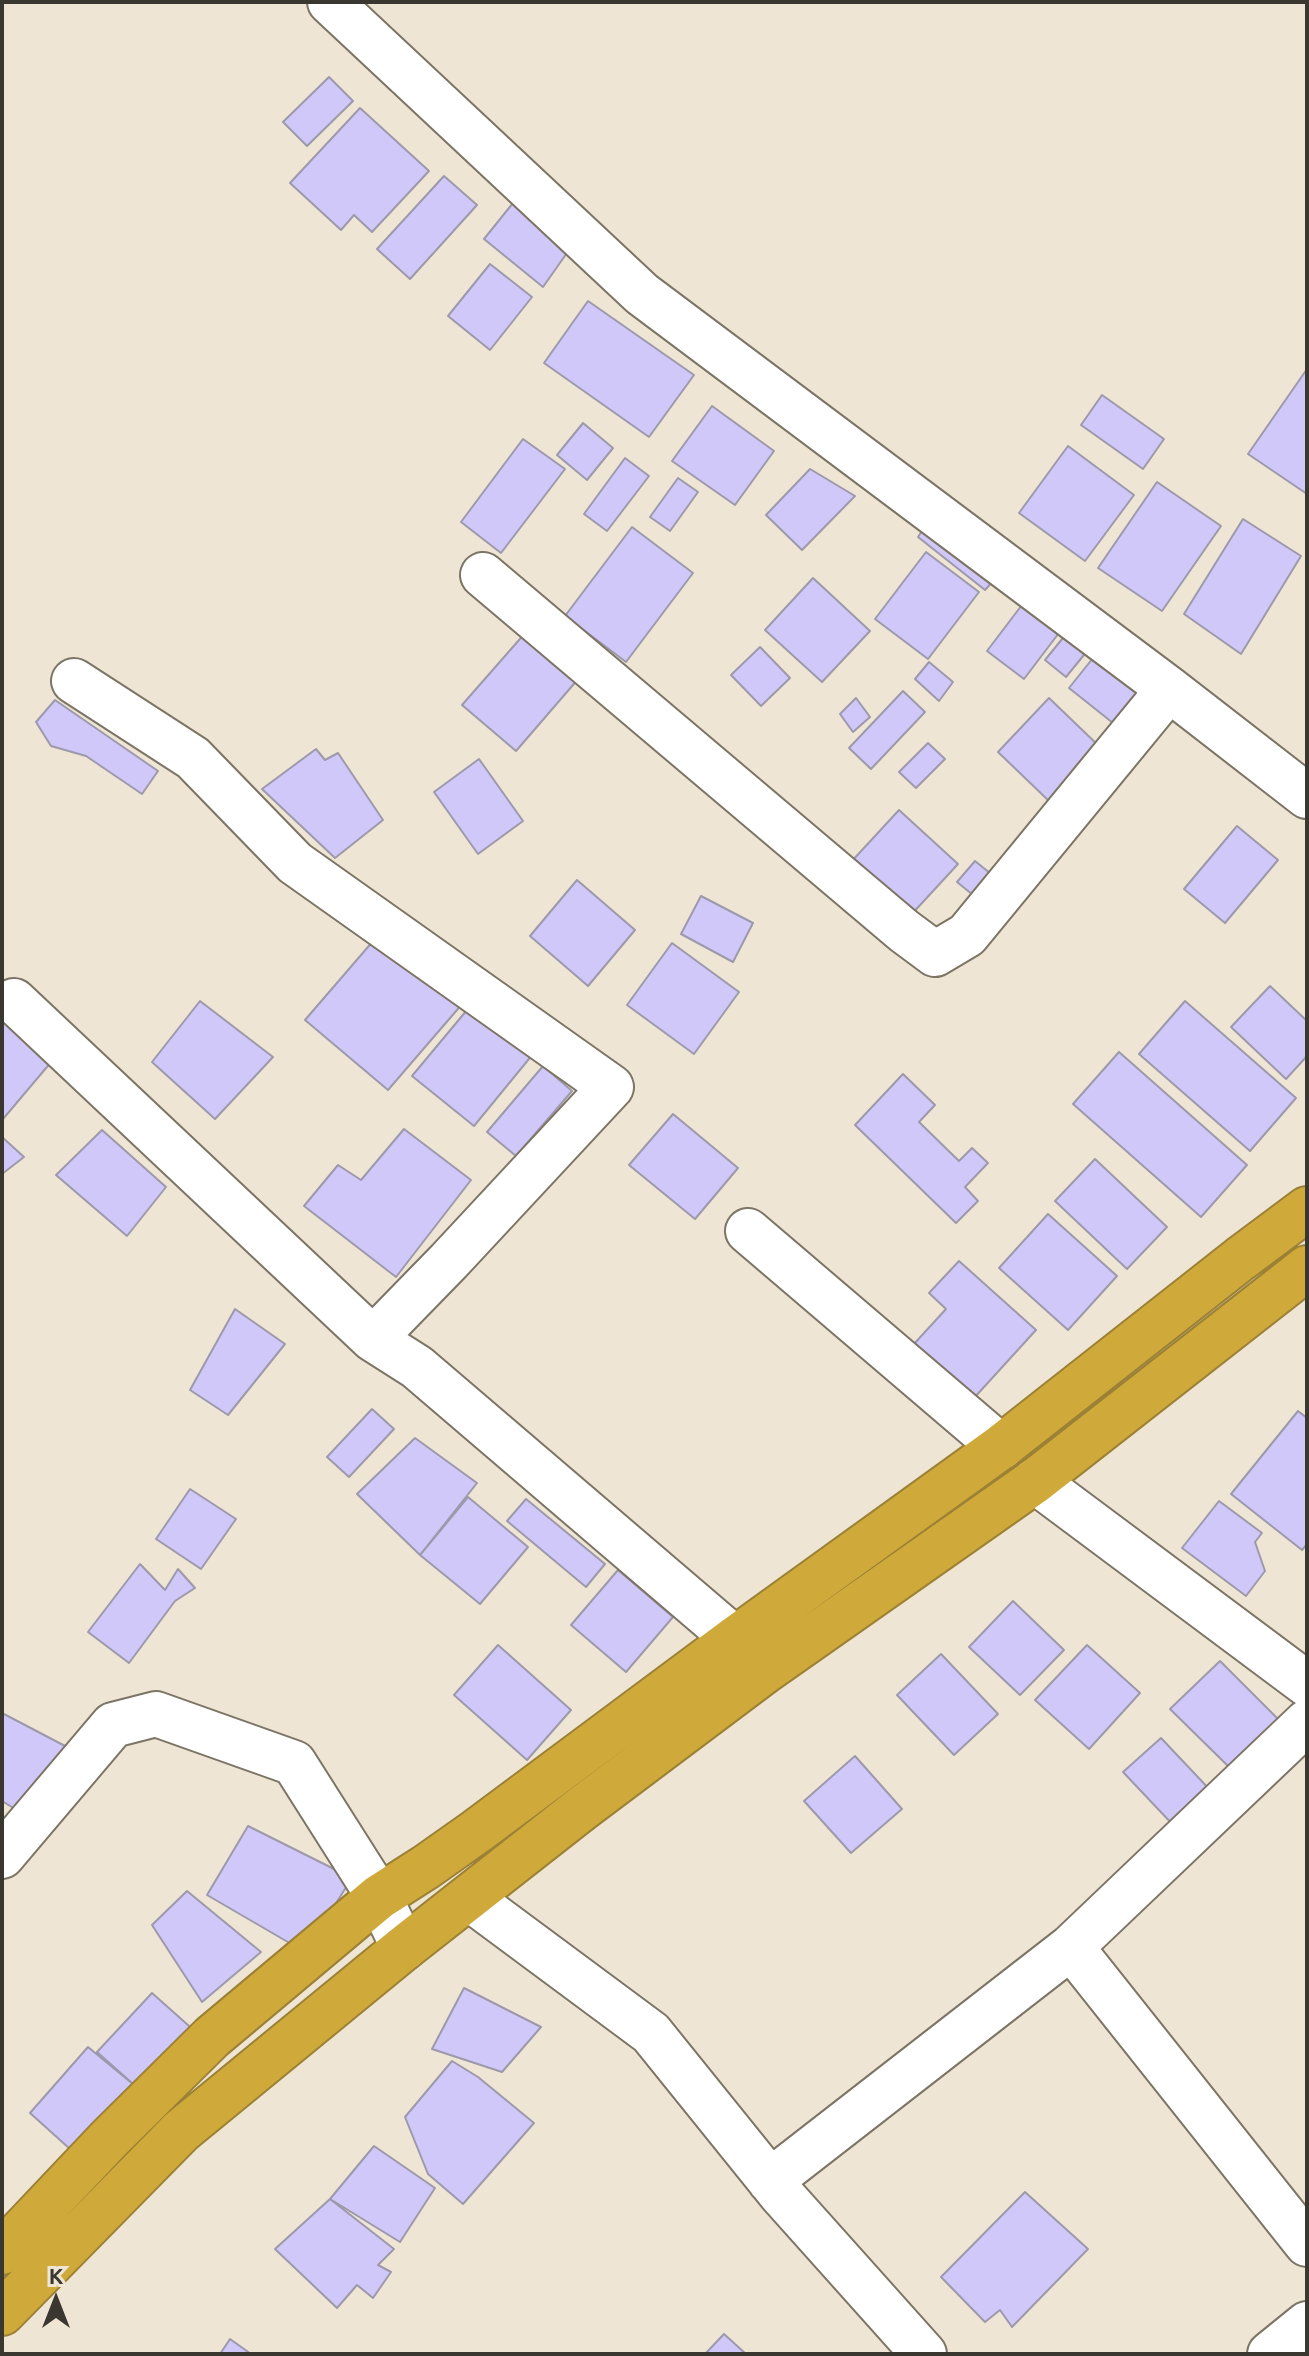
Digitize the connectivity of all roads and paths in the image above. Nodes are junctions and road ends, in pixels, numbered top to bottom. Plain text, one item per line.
1 (330, 2) edge
2 (483, 575) dead end
3 (74, 681) dead end
4 (1169, 689) junction
5 (1307, 796) edge
6 (14, 1001) dead end
7 (1307, 1209) edge
8 (748, 1231) dead end
9 (1307, 1268) edge
10 (373, 1339) junction
11 (1001, 1447) junction
12 (1035, 1481) junction
13 (735, 1639) junction
14 (766, 1670) junction
15 (1307, 1684) edge
16 (1307, 1722) edge
17 (2, 1856) edge
18 (379, 1897) junction
19 (469, 1898) junction
20 (1071, 1947) junction
21 (404, 1948) junction
22 (770, 2181) junction
23 (1307, 2244) edge
24 (2, 2252) edge
25 (2, 2313) edge
26 (1307, 2324) edge
27 (924, 2354) edge
28 (1270, 2354) edge

1 - 4 street
2 - 4 street
3 - 10 street
4 - 5 street
6 - 10 street
7 - 11 highway
8 - 11 street
9 - 12 highway
10 - 13 street
11 - 13 highway
12 - 14 highway
12 - 15 street
13 - 14 street
13 - 18 highway
14 - 19 highway
16 - 20 street
17 - 18 street
18 - 21 street
18 - 24 highway
19 - 21 highway
19 - 22 street
20 - 22 street
20 - 23 street
21 - 25 highway
22 - 27 street
26 - 28 street

